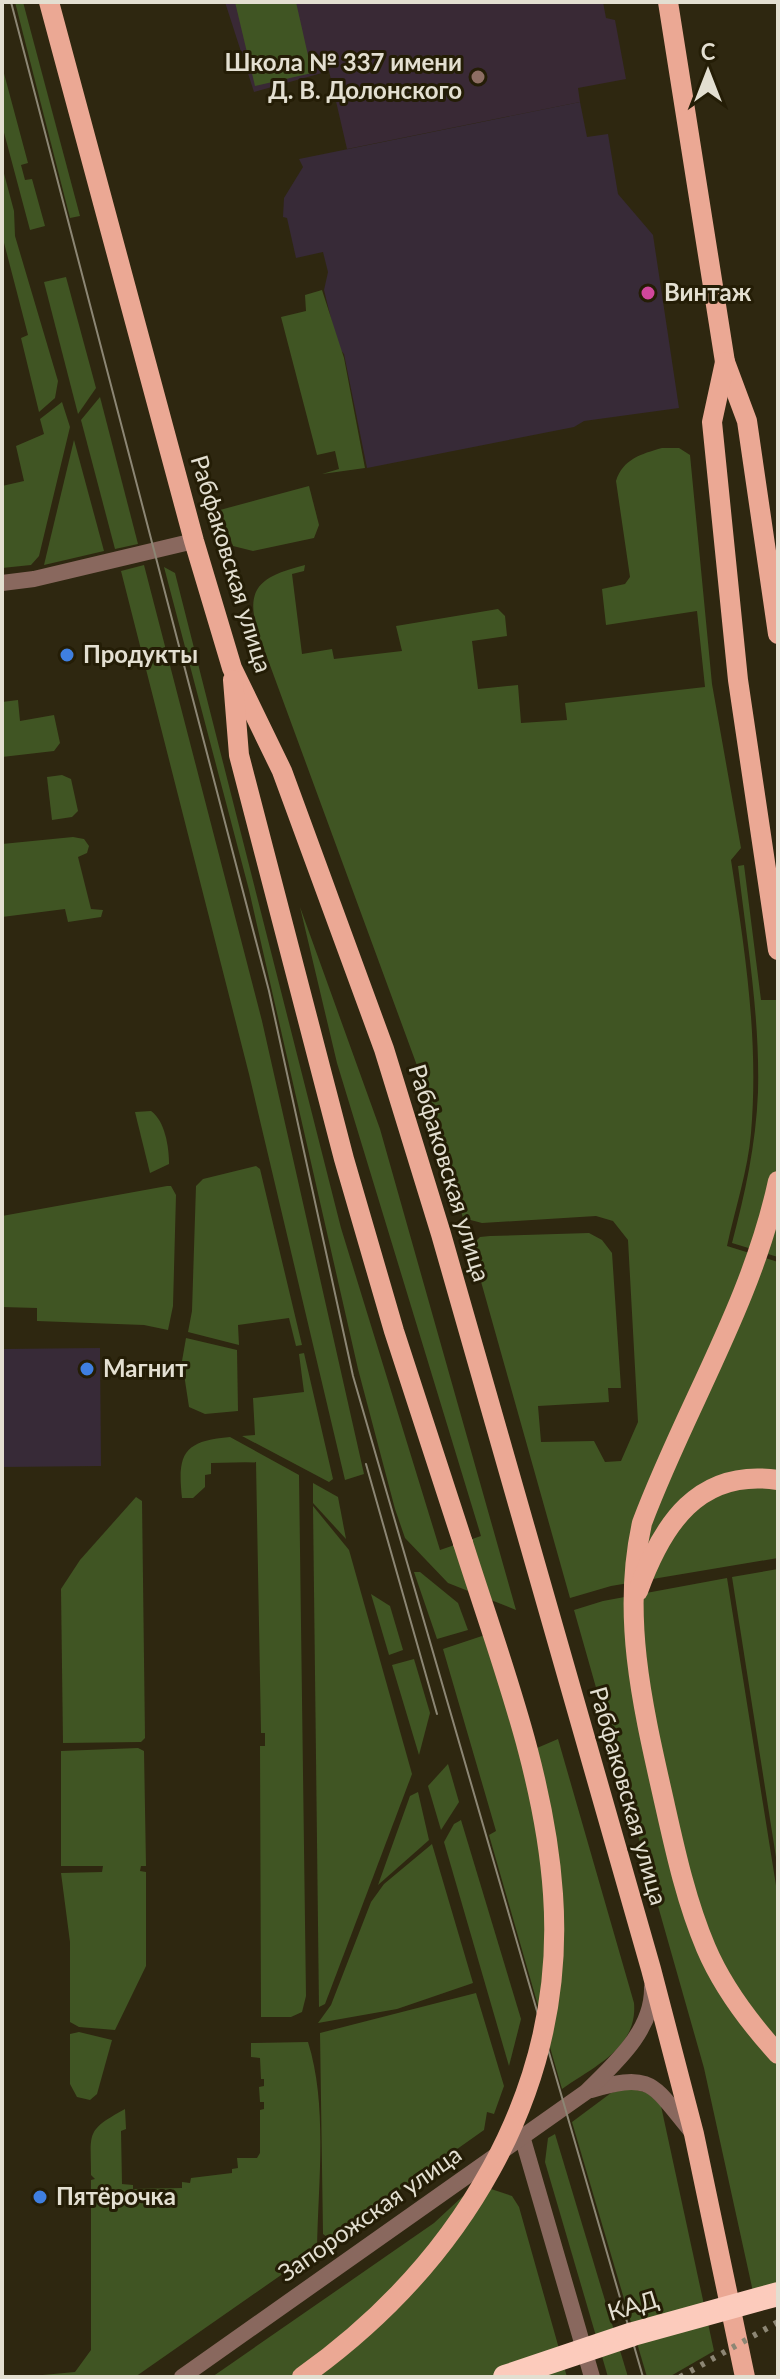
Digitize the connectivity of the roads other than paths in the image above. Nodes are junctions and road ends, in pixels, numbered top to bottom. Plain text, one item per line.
1 (49, 2) edge
2 (668, 2) edge
3 (725, 362) junction
4 (194, 541) junction
5 (2, 583) edge
6 (778, 634) edge
7 (232, 668) junction
8 (778, 950) edge
9 (778, 1181) edge
10 (778, 1480) edge
11 (631, 1610) junction
12 (651, 1969) junction
13 (778, 2054) edge
14 (586, 2092) junction
15 (694, 2134) junction
16 (522, 2136) junction
17 (778, 2294) edge
18 (182, 2377) edge
19 (302, 2377) edge
20 (505, 2377) edge
21 (592, 2377) edge
22 (745, 2377) edge

1 - 4 main road, Рабфаковская улица
2 - 3 main road
3 - 6 main road
3 - 8 main road
4 - 5 street
4 - 7 main road, Рабфаковская улица
7 - 12 main road, Рабфаковская улица
7 - 19 main road, bridge
9 - 11 main road
10 - 11 main road
11 - 13 main road
12 - 14 street
12 - 15 main road, Рабфаковская улица
14 - 15 street
14 - 16 street, Запорожская улица
15 - 22 main road, Рабфаковская улица
16 - 18 street, Запорожская улица
16 - 21 street
17 - 20 highway, КАД, bridge

